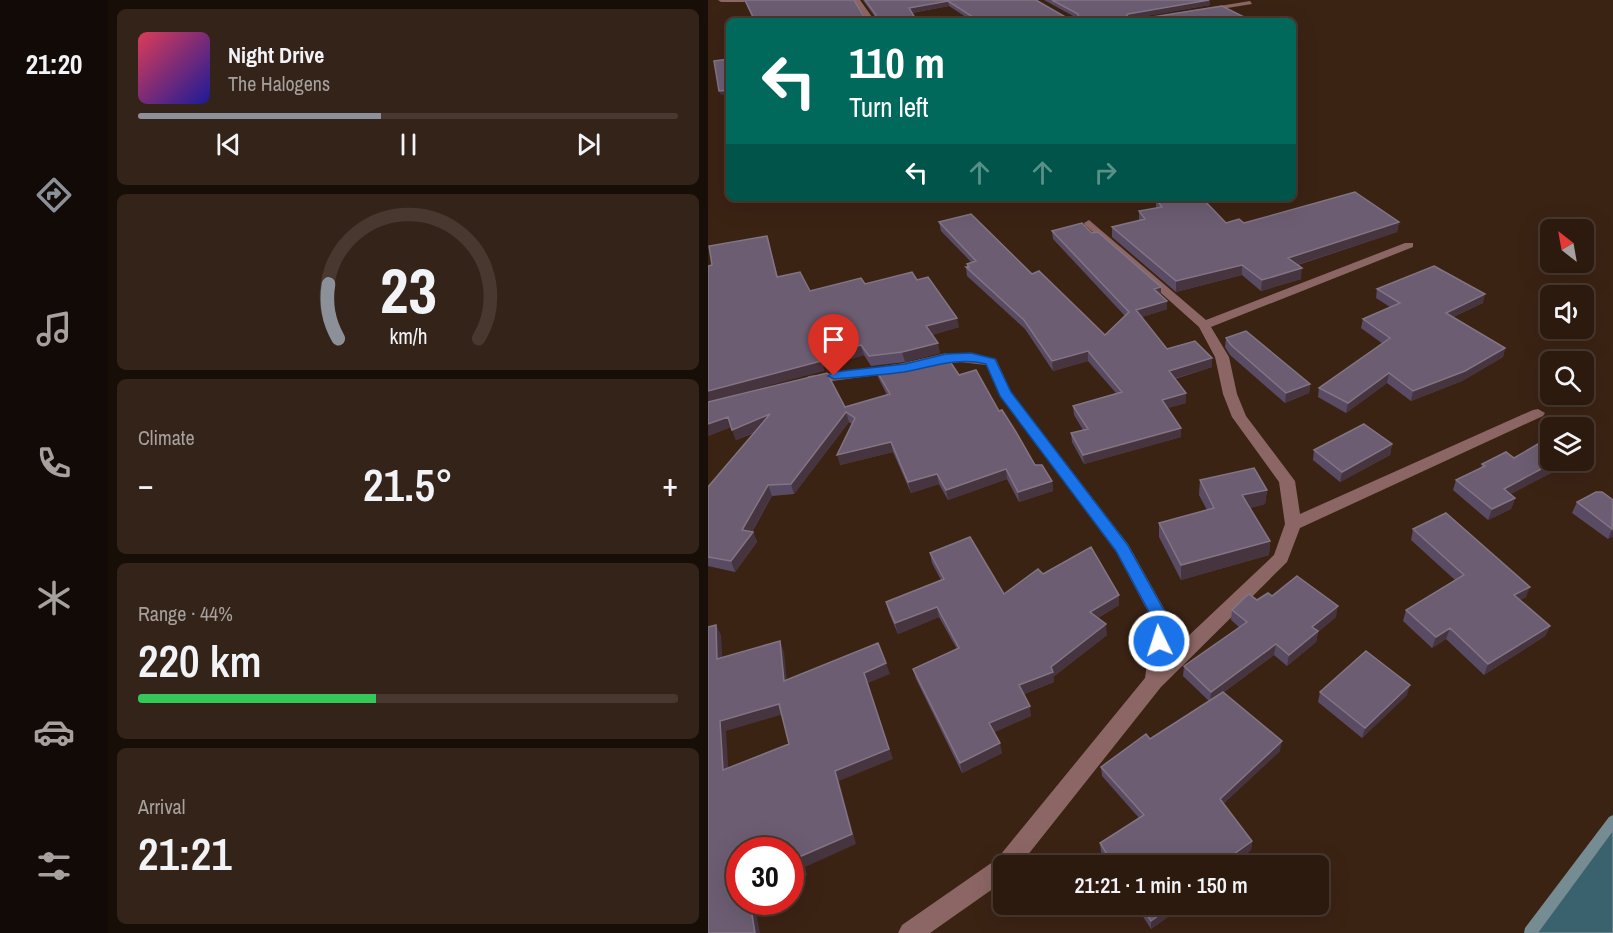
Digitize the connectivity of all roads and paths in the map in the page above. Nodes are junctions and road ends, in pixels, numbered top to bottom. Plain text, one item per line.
1 (721, 0) edge
2 (748, 0) edge
3 (856, 0) edge
4 (1250, 3) dead end
5 (869, 18) edge
6 (1152, 18) edge
7 (1089, 223) dead end
8 (1409, 245) dead end
9 (1204, 325) junction
10 (794, 384) edge
11 (1538, 413) dead end
12 (1293, 524) junction
13 (1154, 681) junction
14 (1013, 855) edge
15 (993, 874) edge
16 (910, 933) edge

1 - 2 street
3 - 5 street
4 - 6 street
7 - 9 street
8 - 9 street
9 - 12 street
10 - 13 street
11 - 12 street
12 - 13 street
13 - 14 street
15 - 16 street

